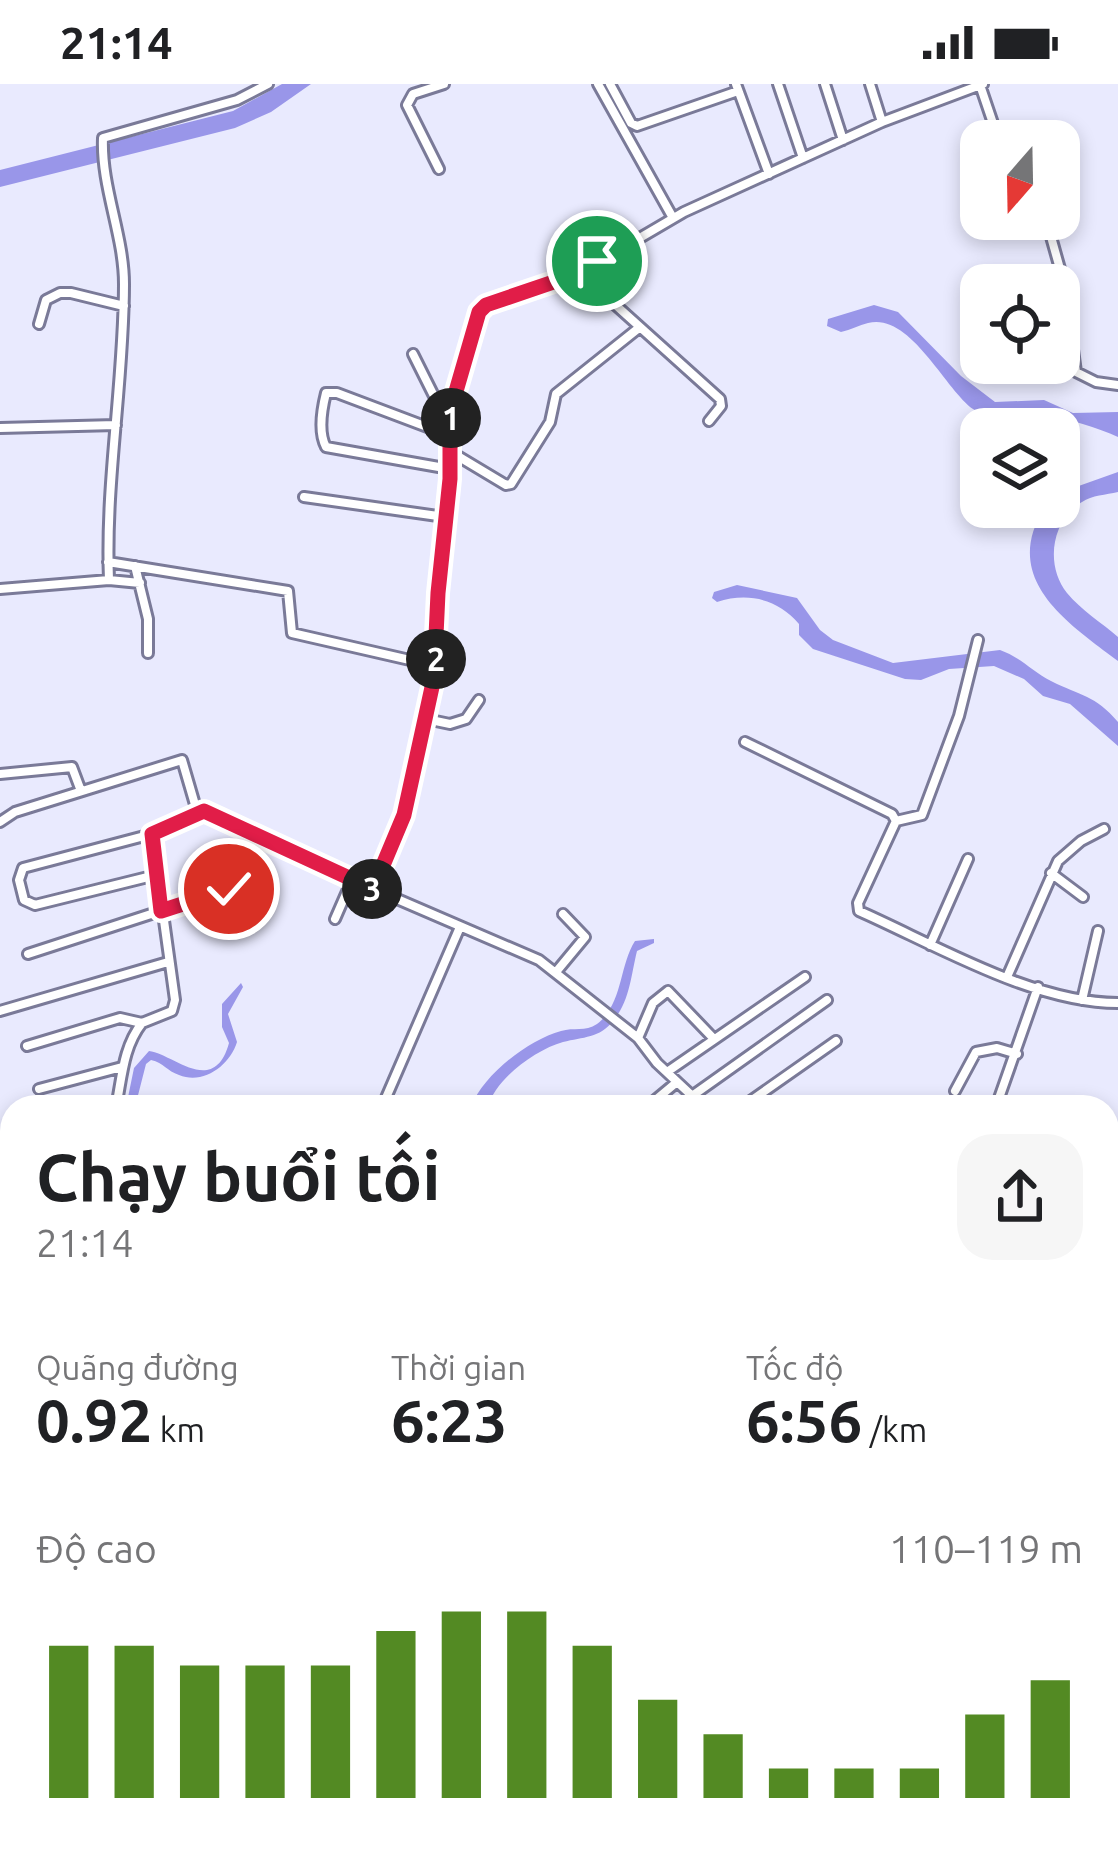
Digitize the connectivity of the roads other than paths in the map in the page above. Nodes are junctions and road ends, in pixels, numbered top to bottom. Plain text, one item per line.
1 (268, 84) edge
2 (444, 84) edge
3 (598, 84) edge
4 (610, 84) edge
5 (778, 84) edge
6 (825, 84) edge
7 (870, 84) edge
8 (982, 84) edge
9 (737, 88) edge
10 (993, 120) edge
11 (883, 122) junction
12 (843, 140) junction
13 (803, 158) junction
14 (439, 169) dead end
15 (769, 174) junction
16 (673, 218) junction
17 (1052, 240) edge
18 (580, 273) junction
19 (124, 306) junction
20 (39, 324) dead end
21 (640, 327) junction
22 (413, 354) dead end
23 (1118, 385) edge
24 (450, 412) junction
25 (709, 421) dead end
26 (116, 424) junction
27 (0, 428) edge
28 (451, 436) junction
29 (451, 452) junction
30 (450, 469) junction
31 (304, 496) dead end
32 (445, 517) junction
33 (108, 562) junction
34 (135, 566) junction
35 (109, 580) junction
36 (140, 583) junction
37 (0, 589) edge
38 (977, 644) dead end
39 (148, 653) dead end
40 (436, 666) junction
41 (479, 700) dead end
42 (426, 719) junction
43 (745, 742) dead end
44 (0, 774) edge
45 (81, 791) junction
46 (204, 811) junction
47 (896, 821) junction
48 (0, 822) edge
49 (1104, 829) dead end
50 (152, 834) junction
51 (968, 859) dead end
52 (1051, 873) junction
53 (156, 875) junction
54 (352, 880) junction
55 (229, 889) dead end
56 (373, 889) junction
57 (1083, 897) dead end
58 (161, 911) junction
59 (563, 914) dead end
60 (335, 919) dead end
61 (460, 927) junction
62 (1098, 931) dead end
63 (930, 945) junction
64 (28, 954) dead end
65 (168, 962) junction
66 (556, 972) junction
67 (1007, 976) junction
68 (805, 977) dead end
69 (1039, 987) junction
70 (827, 1000) dead end
71 (1082, 1000) junction
72 (1118, 1003) edge
73 (0, 1011) edge
74 (142, 1023) junction
75 (634, 1036) junction
76 (715, 1039) junction
77 (836, 1041) dead end
78 (27, 1046) dead end
79 (1017, 1054) junction
80 (122, 1067) junction
81 (667, 1072) junction
82 (677, 1082) junction
83 (39, 1089) dead end
84 (956, 1091) dead end
85 (118, 1095) edge
86 (387, 1095) edge
87 (661, 1095) edge
88 (691, 1095) edge
89 (693, 1095) edge
90 (759, 1095) edge
91 (1000, 1095) edge

1 - 19 street
2 - 14 street
3 - 16 street
4 - 9 street
5 - 13 street
6 - 12 street
7 - 11 street
8 - 10 street
8 - 11 street
9 - 15 street
11 - 12 street
12 - 13 street
13 - 15 street
15 - 16 street
16 - 18 street
17 - 23 street
18 - 21 street
18 - 24 street
19 - 20 street
19 - 26 street
21 - 25 street
21 - 29 street
22 - 24 street
24 - 28 street
26 - 27 street
26 - 33 street
28 - 29 street
28 - 30 street
29 - 30 street
30 - 32 street
31 - 32 street
32 - 40 street
33 - 34 street
33 - 35 street
34 - 36 street
34 - 40 street
35 - 36 street
35 - 37 street
36 - 39 street
38 - 47 street
40 - 42 street
41 - 42 street
42 - 56 street
43 - 47 street
44 - 45 street
45 - 46 street
45 - 48 street
46 - 50 street
46 - 54 street
47 - 63 street
49 - 52 street
50 - 53 street
50 - 53 street
51 - 63 street
52 - 57 street
52 - 67 street
53 - 58 street
54 - 56 street
54 - 60 street
55 - 58 street
56 - 61 street
58 - 64 street
58 - 65 street
59 - 66 street
61 - 66 street
61 - 86 street
62 - 71 street
63 - 67 street
65 - 73 street
65 - 74 street
66 - 75 street
67 - 69 street
68 - 76 street
69 - 71 street
69 - 79 street
70 - 89 street
71 - 72 street
74 - 78 street
74 - 80 street
75 - 76 street
75 - 81 street
76 - 81 street
77 - 90 street
79 - 84 street
79 - 91 street
80 - 83 street
80 - 85 street
81 - 82 street
82 - 87 street
82 - 88 street

